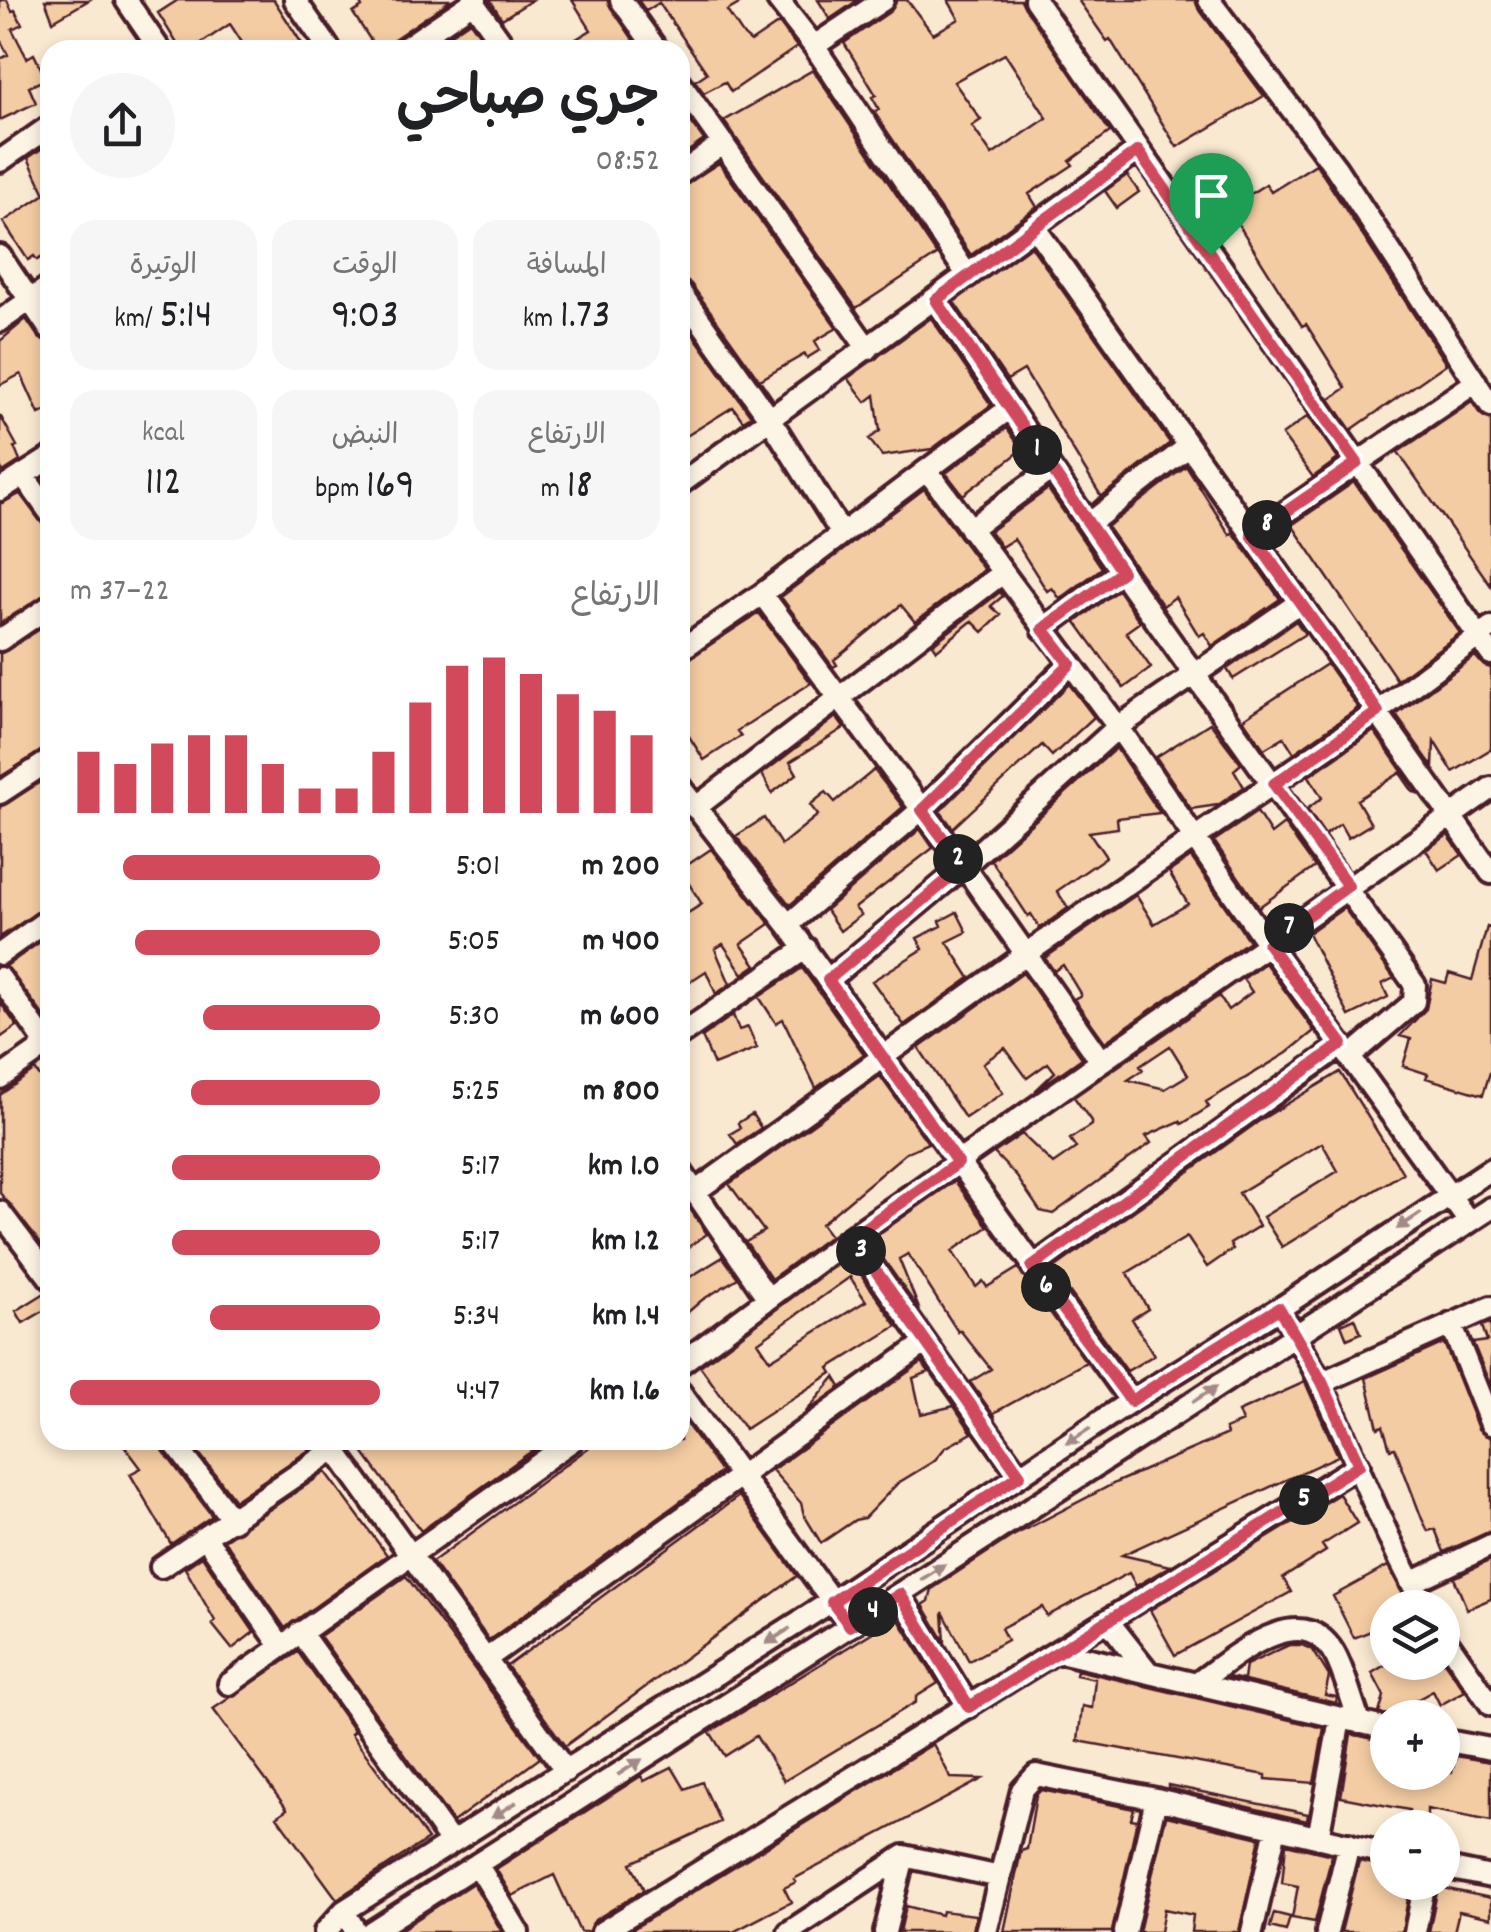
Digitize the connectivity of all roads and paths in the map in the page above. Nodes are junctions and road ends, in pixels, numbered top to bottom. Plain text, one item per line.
1 (126, 0) edge
2 (294, 0) edge
3 (621, 0) edge
4 (778, 0) edge
5 (883, 0) edge
6 (1035, 0) edge
7 (1209, 0) edge
8 (474, 1) edge
9 (153, 40) edge
10 (323, 40) edge
11 (417, 40) edge
12 (500, 40) edge
13 (650, 40) edge
14 (814, 46) junction
15 (690, 97) edge
16 (40, 133) edge
17 (722, 143) junction
18 (1138, 151) junction
19 (0, 161) edge
20 (690, 167) edge
21 (1035, 228) junction
22 (0, 256) edge
23 (968, 276) junction
24 (40, 293) edge
25 (30, 300) junction
26 (936, 300) junction
27 (690, 306) edge
28 (40, 315) edge
29 (0, 321) edge
30 (868, 349) junction
31 (1476, 382) junction
32 (1491, 406) edge
33 (1010, 408) junction
34 (770, 419) junction
35 (1189, 446) junction
36 (1357, 463) junction
37 (40, 464) edge
38 (927, 470) junction
39 (1050, 470) junction
40 (23, 475) junction
41 (690, 477) edge
42 (0, 490) edge
43 (40, 499) edge
44 (1090, 523) junction
45 (970, 529) junction
46 (842, 534) junction
47 (1252, 535) junction
48 (1122, 572) junction
49 (1001, 574) junction
50 (762, 594) junction
51 (1300, 602) junction
52 (40, 613) edge
53 (1043, 629) junction
54 (1487, 639) edge
55 (0, 640) edge
56 (690, 643) edge
57 (1070, 664) junction
58 (1196, 674) junction
59 (839, 696) junction
60 (1378, 712) junction
61 (1118, 727) junction
62 (40, 767) edge
63 (1274, 784) junction
64 (1491, 788) edge
65 (0, 793) edge
66 (690, 801) edge
67 (695, 808) junction
68 (922, 810) junction
69 (1451, 817) junction
70 (1194, 837) junction
71 (964, 866) junction
72 (1491, 873) edge
73 (1348, 886) junction
74 (40, 925) edge
75 (788, 925) junction
76 (1268, 944) junction
77 (806, 948) junction
78 (0, 954) edge
79 (1026, 954) junction
80 (0, 978) edge
81 (828, 980) junction
82 (690, 1028) edge
83 (40, 1036) edge
84 (1346, 1050) junction
85 (40, 1052) edge
86 (884, 1059) junction
87 (1101, 1061) junction
88 (0, 1078) edge
89 (958, 1163) junction
90 (1491, 1168) edge
91 (690, 1183) edge
92 (696, 1191) junction
93 (1451, 1194) junction
94 (1491, 1208) edge
95 (0, 1212) edge
96 (1469, 1222) junction
97 (852, 1237) junction
98 (40, 1265) edge
99 (1032, 1267) junction
100 (767, 1297) junction
101 (1491, 1307) edge
102 (1279, 1308) junction
103 (1452, 1324) junction
104 (1295, 1335) junction
105 (926, 1343) junction
106 (690, 1356) edge
107 (1322, 1382) junction
108 (1131, 1401) junction
109 (690, 1406) edge
110 (1491, 1424) edge
111 (180, 1450) edge
112 (328, 1450) edge
113 (342, 1450) edge
114 (559, 1450) edge
115 (1359, 1465) junction
116 (1020, 1475) junction
117 (742, 1478) junction
118 (233, 1520) junction
119 (206, 1538) junction
120 (1491, 1545) edge
121 (410, 1554) junction
122 (162, 1567) dead end
123 (1411, 1583) junction
124 (1415, 1590) edge
125 (900, 1594) junction
126 (832, 1602) junction
127 (1108, 1621) junction
128 (850, 1626) junction
129 (300, 1632) junction
130 (282, 1646) junction
131 (1060, 1652) junction
132 (486, 1659) junction
133 (1460, 1660) edge
134 (1149, 1673) junction
135 (229, 1684) dead end
136 (1196, 1684) junction
137 (1491, 1705) edge
138 (969, 1707) junction
139 (1350, 1721) junction
140 (1370, 1725) edge
141 (1460, 1743) edge
142 (1491, 1749) edge
143 (566, 1771) junction
144 (1156, 1799) junction
145 (1276, 1828) junction
146 (1318, 1838) junction
147 (451, 1842) junction
148 (1349, 1844) junction
149 (1370, 1849) edge
150 (904, 1856) junction
151 (478, 1864) junction
152 (1460, 1871) edge
153 (1000, 1876) junction
154 (1491, 1877) edge
155 (1421, 1900) edge
156 (344, 1911) junction
157 (325, 1932) edge
158 (356, 1932) edge
159 (371, 1932) edge
160 (518, 1932) edge
161 (602, 1932) edge
162 (789, 1932) edge
163 (884, 1932) edge
164 (986, 1932) edge
165 (1125, 1932) edge
166 (1252, 1932) edge
167 (1328, 1932) edge
168 (1415, 1932) edge

1 - 9 street
2 - 10 street
3 - 13 street
4 - 14 street
5 - 14 street
6 - 18 street
7 - 31 street
8 - 11 street
8 - 12 street
14 - 23 street
15 - 17 street
16 - 19 street
17 - 20 street
17 - 30 street
18 - 21 street
18 - 36 street
21 - 23 street
21 - 35 street
22 - 25 street
23 - 26 street
24 - 25 street
25 - 28 street
25 - 29 street
26 - 30 street
26 - 33 street
27 - 34 street
30 - 34 street
31 - 32 street
31 - 36 street
33 - 38 street
33 - 39 street
34 - 41 street
34 - 46 street
35 - 44 street
35 - 47 street
36 - 47 street
36 - 54 street
37 - 40 street
38 - 45 street
38 - 46 street
39 - 44 street
39 - 45 street
40 - 42 street
40 - 43 street
44 - 48 street
45 - 49 street
46 - 50 street
47 - 51 street
48 - 53 street
48 - 58 street
49 - 53 street
49 - 59 street
50 - 56 street
50 - 59 street
51 - 58 street
51 - 60 street
52 - 55 street
53 - 57 street
54 - 60 street
57 - 61 street
57 - 68 street
58 - 61 street
58 - 63 street
59 - 67 street
59 - 68 street
60 - 63 street
60 - 69 street
61 - 70 street
61 - 71 street
62 - 65 street
63 - 70 street
63 - 73 street
64 - 69 street
66 - 67 street
67 - 75 street
68 - 71 street
68 - 75 street
69 - 72 street
69 - 73 street
70 - 76 street
70 - 79 street
71 - 79 street
71 - 81 street
73 - 76 street
73 - 84 street
74 - 78 street
75 - 77 street
76 - 84 street
76 - 87 street
77 - 81 street
77 - 82 street
79 - 86 street
79 - 87 street
80 - 83 street
81 - 86 street
84 - 93 street
84 - 99 street
85 - 88 street
86 - 89 street
86 - 92 street
87 - 89 street
89 - 97 street
89 - 99 street
90 - 93 street
91 - 92 street
92 - 100 street
93 - 96 street
93 -> 102 street
94 - 96 street
95 - 98 street
96 - 104 street
97 - 100 street
97 - 105 street
99 - 108 street
100 - 106 street
101 - 103 street
102 - 104 street
102 - 108 street
103 - 107 street
103 - 110 street
104 - 107 street
125 -> 104 street
105 - 116 street
105 - 117 street
107 - 115 street
108 -> 116 street
109 - 117 street
111 - 118 street
112 - 118 street
113 - 121 street
114 - 121 street
115 - 123 street
115 - 127 street
116 - 126 street
117 - 126 street
117 - 132 street
118 - 119 street
119 - 122 street
119 - 130 street
120 - 123 street
121 - 129 street
121 - 132 street
123 - 124 street
125 - 128 street
125 - 138 street
126 - 128 street
126 -> 143 street
127 - 131 street
127 - 134 street
151 -> 128 street
129 - 130 street
129 - 147 street
130 - 135 street
131 - 134 street
131 - 138 street
132 - 143 street
133 - 137 street
134 - 136 street
136 - 139 street
136 - 139 street
138 - 161 street
139 - 140 street
139 - 146 street
141 - 142 street
143 -> 147 street
144 - 145 street
144 - 153 street
144 - 165 street
145 - 146 street
145 - 166 street
146 - 148 street
147 - 156 street
148 - 149 street
148 - 167 street
150 - 153 street
150 - 162 street
150 - 163 street
151 - 159 street
151 - 160 street
152 - 154 street
153 - 164 street
155 - 168 street
156 - 157 street
156 - 158 street

